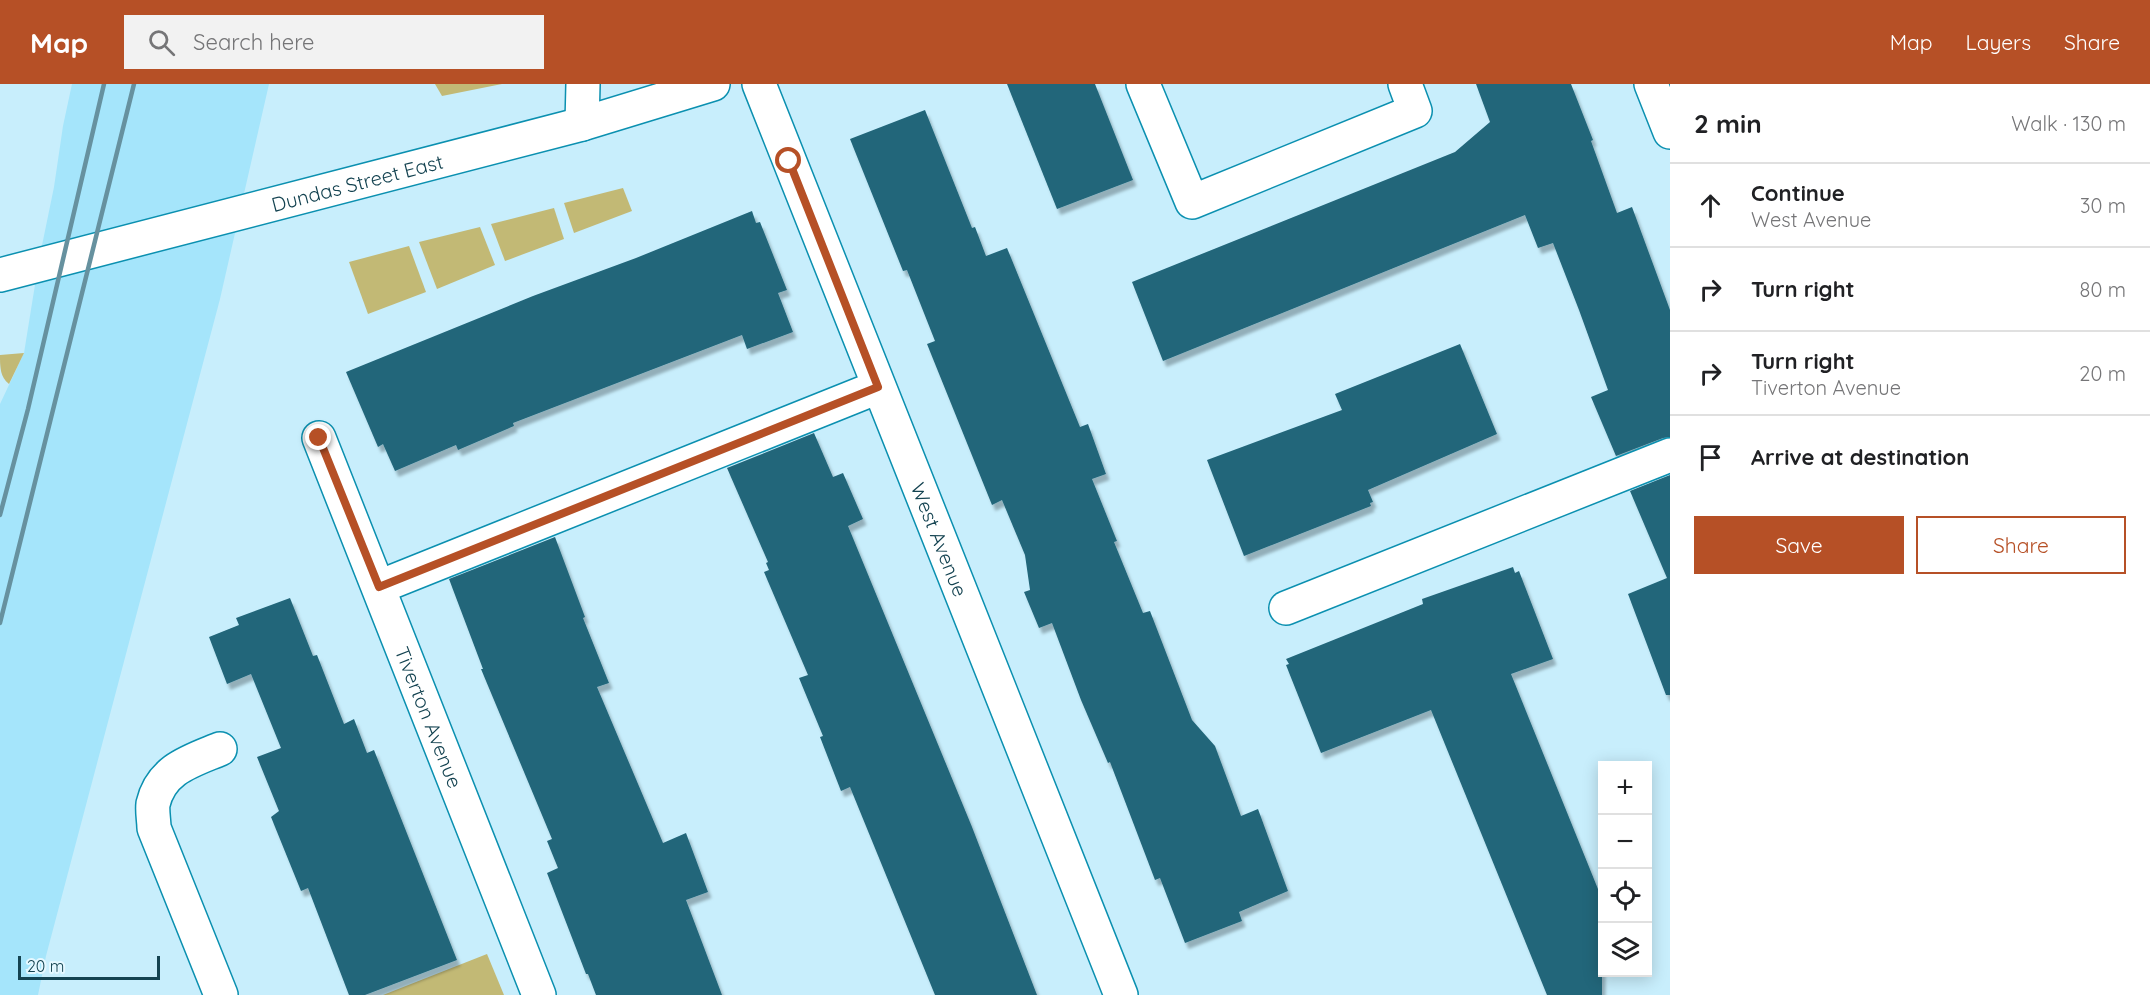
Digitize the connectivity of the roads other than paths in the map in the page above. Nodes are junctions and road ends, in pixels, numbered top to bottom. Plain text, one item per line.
1 (583, 84) edge
2 (712, 84) edge
3 (759, 84) edge
4 (1143, 84) edge
5 (1404, 84) edge
6 (1651, 84) edge
7 (582, 124) junction
8 (1670, 132) edge
9 (0, 274) edge
10 (878, 387) junction
11 (319, 438) dead end
12 (1670, 455) edge
13 (379, 587) junction
14 (1286, 608) dead end
15 (220, 750) dead end
16 (221, 995) edge
17 (539, 995) edge
18 (1121, 995) edge

1 - 7 street
2 - 7 street, Dundas Street East
3 - 10 street, West Avenue
4 - 5 street
6 - 8 street
7 - 9 street, Dundas Street East
10 - 13 street
10 - 18 street, West Avenue
11 - 13 street, Tiverton Avenue
12 - 14 street
13 - 17 street, Tiverton Avenue
15 - 16 street

